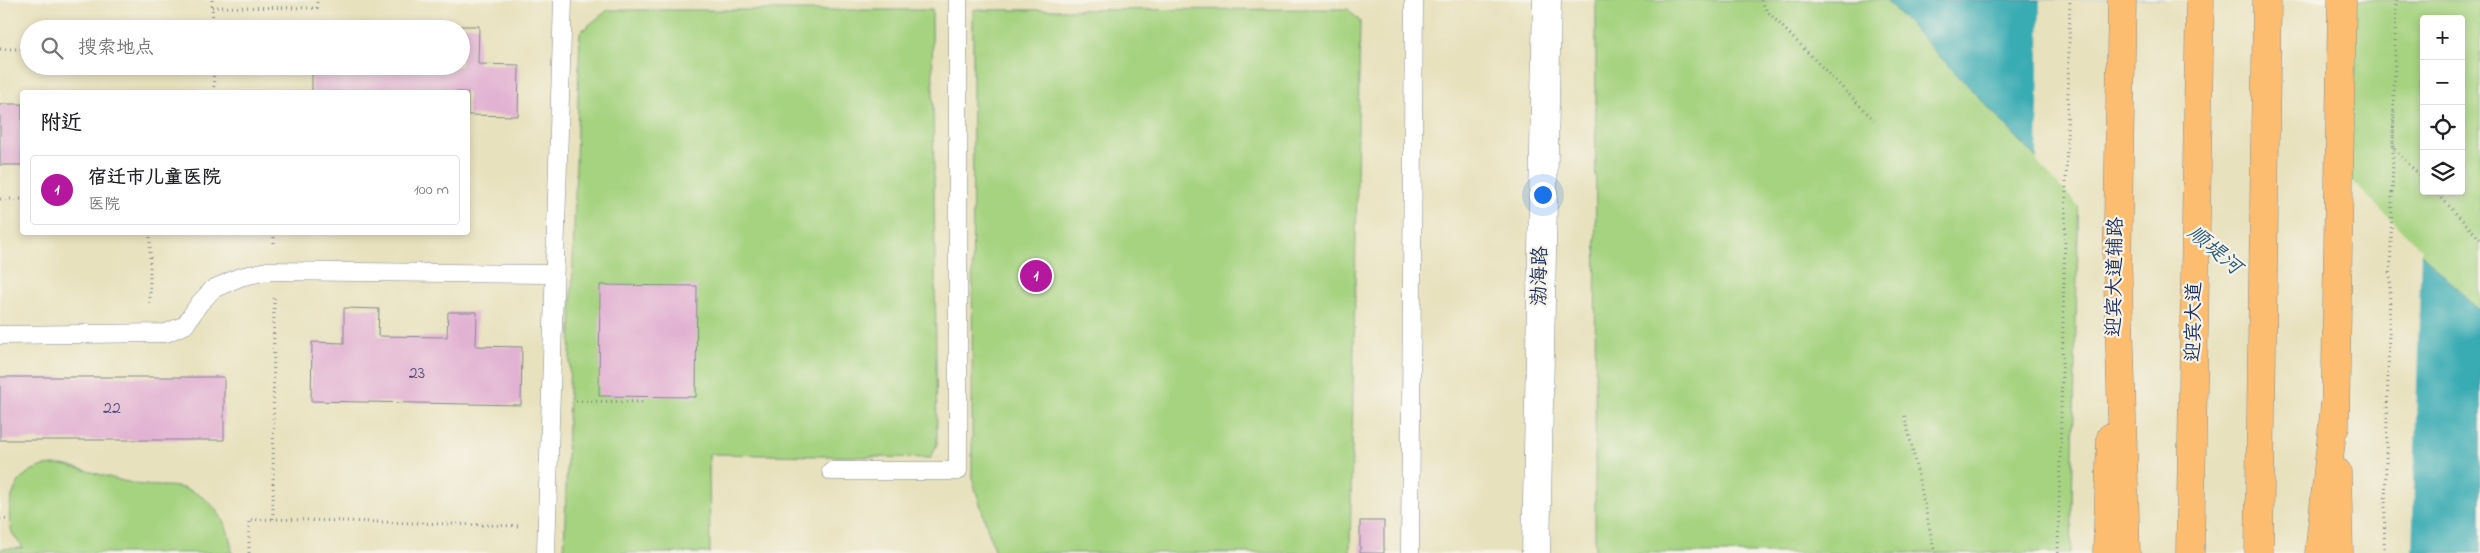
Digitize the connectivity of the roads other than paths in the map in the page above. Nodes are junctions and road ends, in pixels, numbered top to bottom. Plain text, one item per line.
1 (552, 0) edge
2 (563, 0) edge
3 (958, 0) edge
4 (1414, 0) edge
5 (1547, 0) edge
6 (2122, 0) edge
7 (2200, 0) edge
8 (2266, 0) edge
9 (2342, 0) edge
10 (2117, 248) junction
11 (545, 274) junction
12 (0, 335) edge
13 (831, 471) dead end
14 (2332, 551) edge
15 (539, 553) edge
16 (546, 553) edge
17 (1410, 553) edge
18 (1536, 553) edge
19 (2107, 553) edge
20 (2126, 553) edge
21 (2190, 553) edge
22 (2259, 553) edge

1 - 11 lane
2 - 16 lane
3 - 13 lane
4 - 17 lane
5 - 18 street, 渤海路
6 - 10 main road, 迎宾大道辅路
7 - 21 main road, 迎宾大道
8 - 22 main road
9 - 14 main road
10 - 19 main road, 迎宾大道辅路
10 - 20 main road
11 - 12 lane
11 - 15 lane

